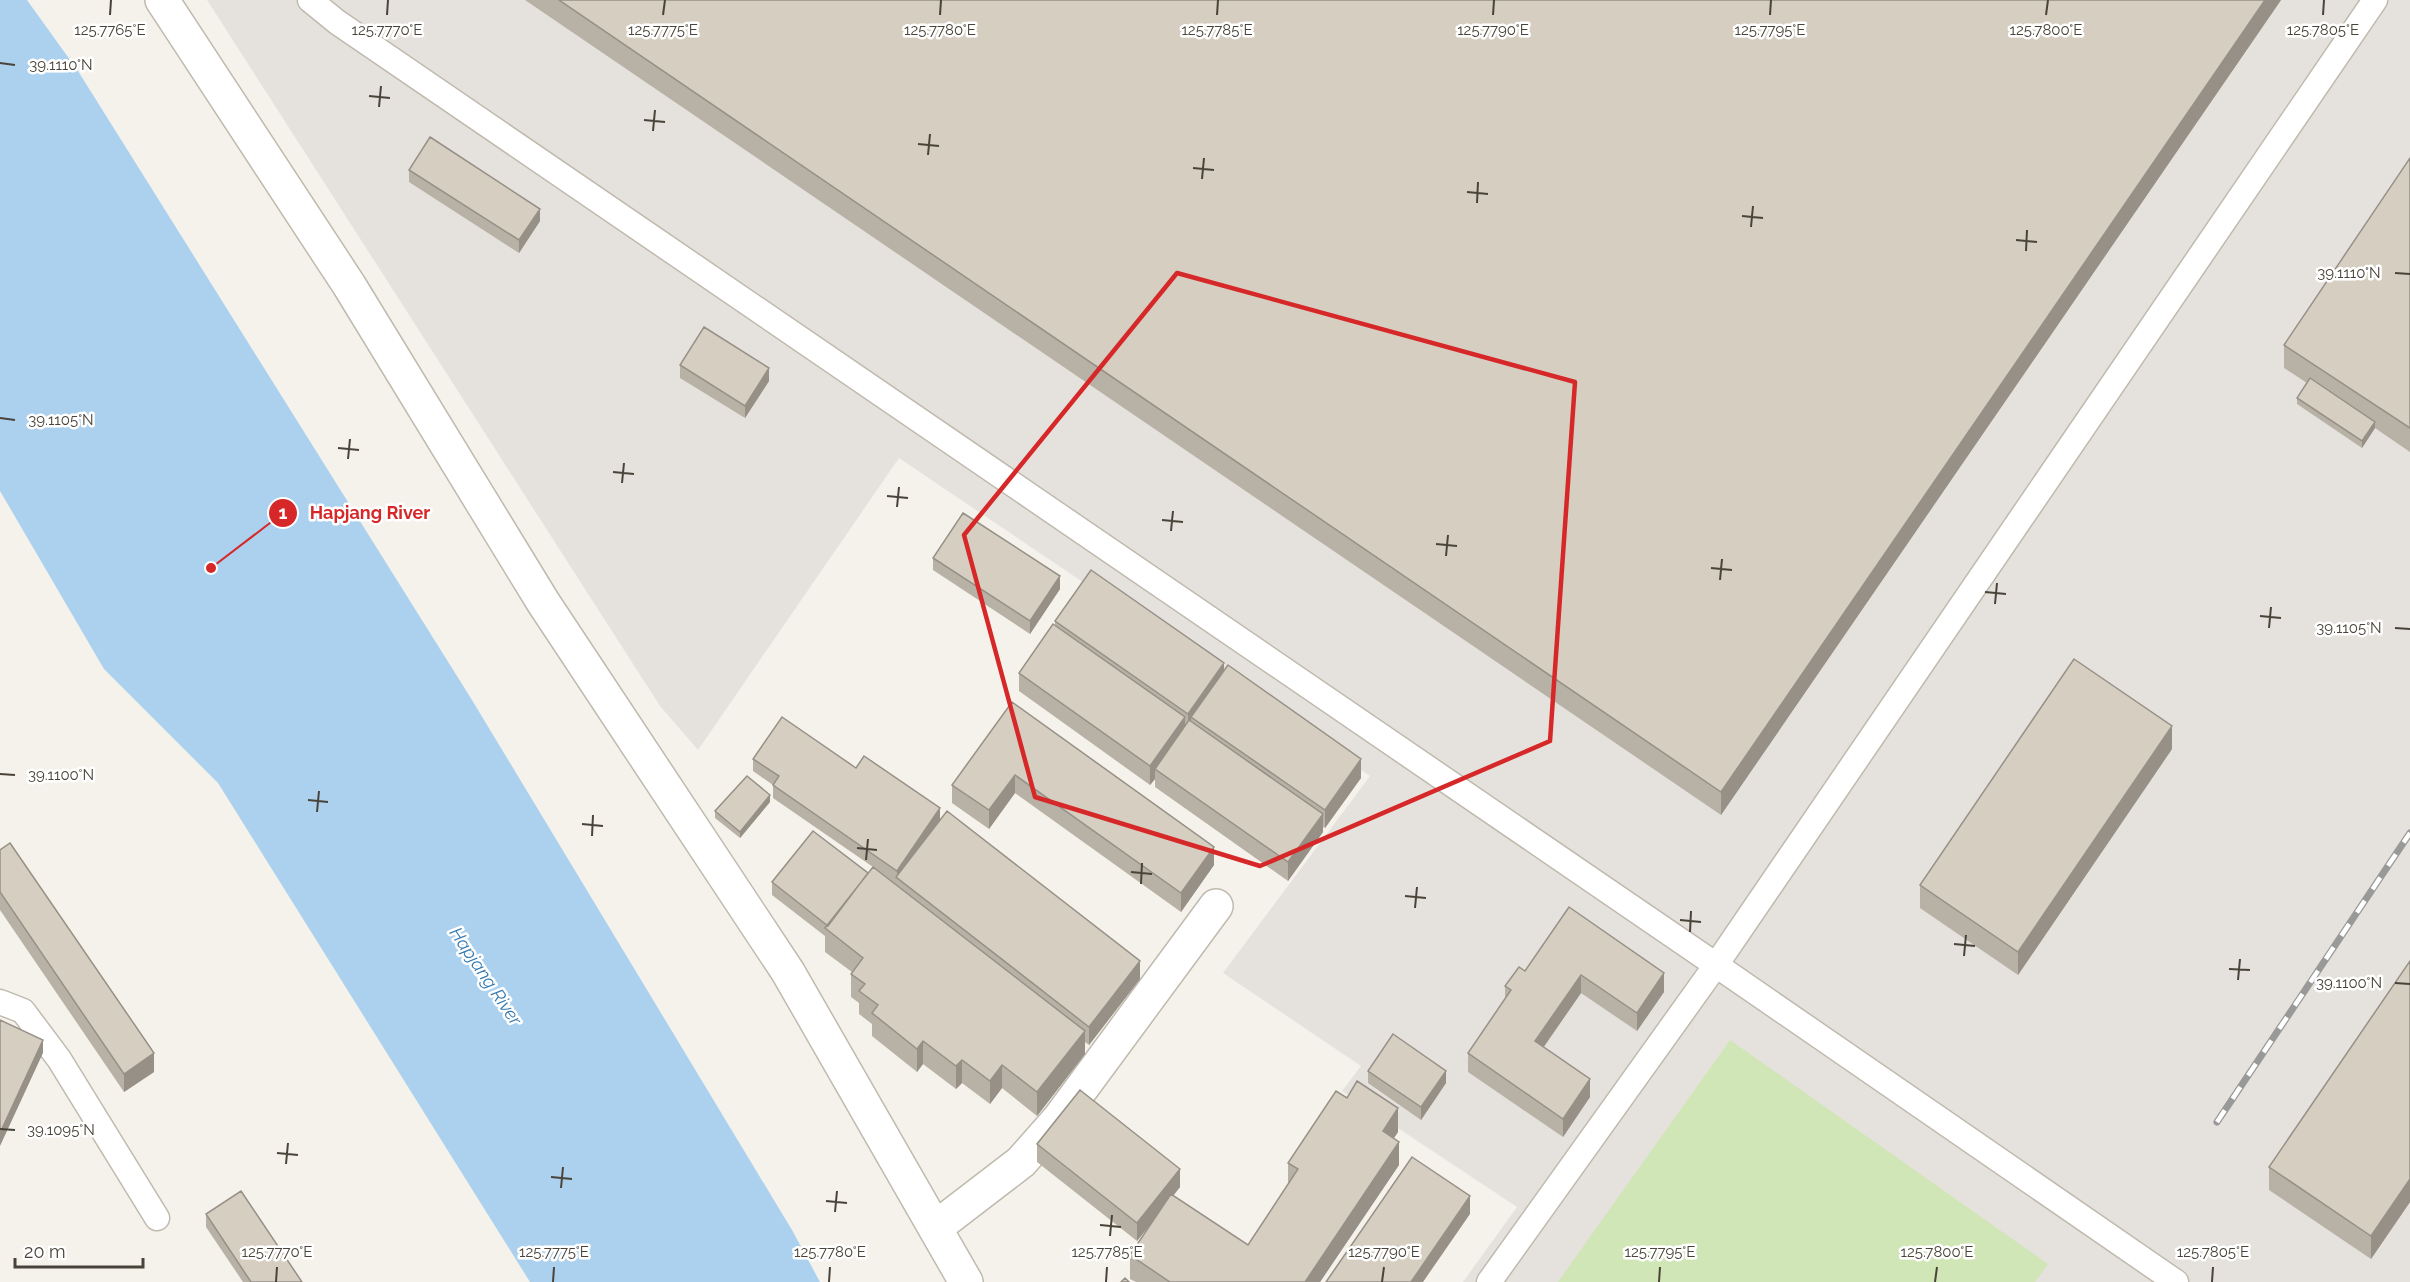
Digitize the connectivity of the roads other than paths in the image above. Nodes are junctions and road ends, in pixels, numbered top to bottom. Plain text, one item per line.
1 (162, 0) edge
2 (310, 0) edge
3 (2375, 0) edge
4 (1216, 906) dead end
5 (1716, 965) junction
6 (0, 1002) edge
7 (157, 1218) dead end
8 (935, 1228) junction
9 (966, 1282) edge
10 (1489, 1282) edge
11 (2176, 1282) edge

1 - 8 street
2 - 5 lane
3 - 5 lane
4 - 8 street
5 - 10 lane
5 - 11 lane
6 - 7 lane
8 - 9 street

